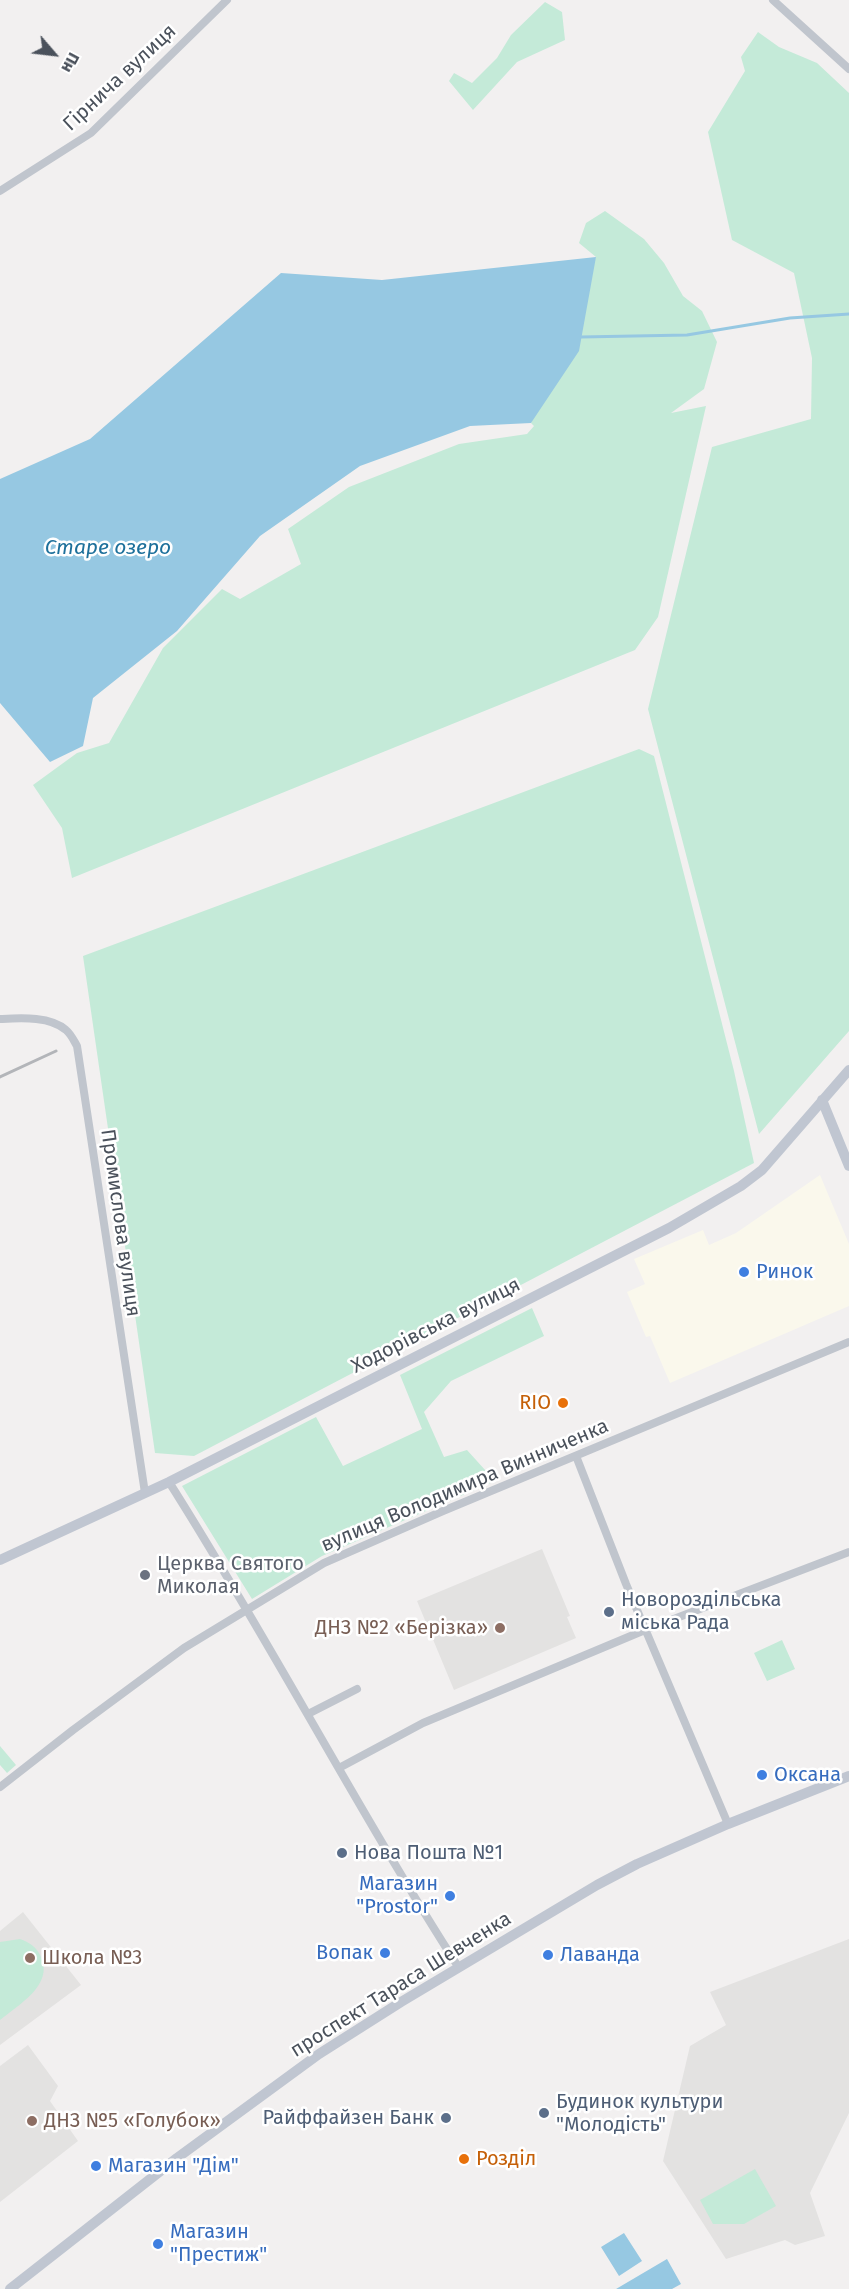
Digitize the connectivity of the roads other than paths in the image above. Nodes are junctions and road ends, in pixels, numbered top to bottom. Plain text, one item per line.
1 (227, 0) edge
2 (773, 0) edge
3 (849, 69) edge
4 (0, 191) edge
5 (0, 1019) edge
6 (849, 1070) edge
7 (822, 1100) junction
8 (849, 1166) edge
9 (849, 1342) edge
10 (576, 1456) junction
11 (169, 1482) junction
12 (145, 1493) junction
13 (849, 1552) edge
14 (0, 1560) edge
15 (247, 1609) junction
16 (645, 1630) junction
17 (357, 1689) dead end
18 (308, 1714) junction
19 (339, 1768) junction
20 (849, 1776) edge
21 (0, 1787) edge
22 (728, 1824) junction
23 (459, 1968) junction
24 (10, 2289) edge

1 - 4 street, Гірнича вулиця
2 - 3 street
5 - 12 street, Промислова вулиця
6 - 7 street, Ходорівська вулиця
7 - 8 street
7 - 11 street, Ходорівська вулиця
9 - 10 street, вулиця Володимира Винниченка
10 - 15 street, вулиця Володимира Винниченка
10 - 16 street
11 - 12 street, Ходорівська вулиця
11 - 15 street
12 - 14 street, Ходорівська вулиця
13 - 16 street
15 - 18 street
15 - 21 street, вулиця Володимира Винниченка
16 - 19 street
16 - 22 street
17 - 18 street
18 - 19 street
19 - 23 street
20 - 22 street, проспект Тараса Шевченка
22 - 23 street, проспект Тараса Шевченка
23 - 24 street, проспект Тараса Шевченка

